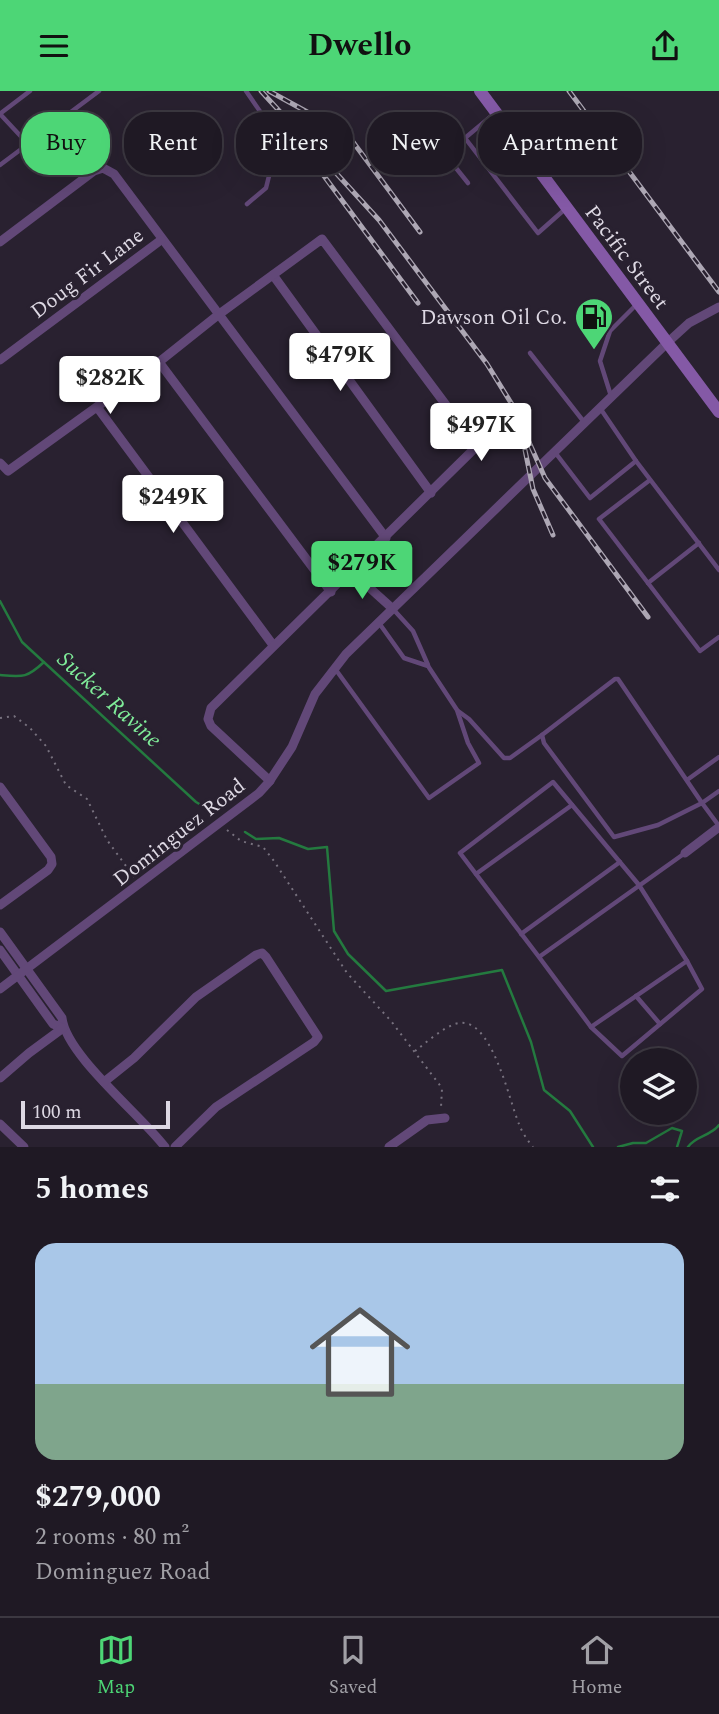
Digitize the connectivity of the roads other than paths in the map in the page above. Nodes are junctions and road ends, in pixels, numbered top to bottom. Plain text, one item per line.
1 (30, 91) edge
2 (99, 91) edge
3 (246, 91) edge
4 (480, 91) edge
5 (71, 112) edge
6 (496, 112) edge
7 (1, 114) edge
8 (478, 127) edge
9 (21, 136) edge
10 (465, 138) junction
11 (21, 149) edge
12 (0, 165) edge
13 (542, 175) edge
14 (468, 183) dead end
15 (247, 204) dead end
16 (566, 207) junction
17 (161, 240) junction
18 (0, 242) edge
19 (273, 275) junction
20 (638, 304) junction
21 (719, 307) edge
22 (218, 315) junction
23 (667, 343) junction
24 (530, 353) dead end
25 (0, 360) edge
26 (159, 362) junction
27 (611, 396) junction
28 (97, 407) junction
29 (599, 407) junction
30 (719, 412) edge
31 (584, 422) junction
32 (554, 451) junction
33 (636, 461) junction
34 (0, 463) edge
35 (650, 480) junction
36 (431, 493) junction
37 (386, 538) junction
38 (699, 544) junction
39 (719, 570) edge
40 (352, 572) junction
41 (648, 583) junction
42 (331, 592) junction
43 (393, 609) junction
44 (378, 623) junction
45 (719, 637) edge
46 (273, 645) junction
47 (428, 666) junction
48 (334, 667) junction
49 (457, 710) junction
50 (542, 735) junction
51 (719, 757) edge
52 (687, 780) junction
53 (270, 781) junction
54 (0, 787) edge
55 (719, 791) edge
56 (702, 803) junction
57 (572, 805) junction
58 (719, 827) edge
59 (685, 853) joint
60 (620, 862) junction
61 (476, 874) junction
62 (639, 885) junction
63 (0, 905) edge
64 (0, 932) edge
65 (522, 934) junction
66 (0, 950) edge
67 (539, 957) junction
68 (687, 961) junction
69 (27, 969) junction
70 (18, 976) junction
71 (0, 989) edge
72 (636, 996) junction
73 (660, 1024) junction
74 (591, 1027) junction
75 (63, 1028) junction
76 (0, 1078) edge
77 (104, 1082) junction
78 (443, 1118) road end
79 (0, 1124) edge
80 (24, 1147) edge
81 (165, 1147) edge
82 (175, 1147) edge
83 (388, 1147) edge

1 - 7 lane
2 - 5 lane
3 - 15 lane
4 - 6 main road, Pacific Street
7 - 9 lane
8 - 10 lane
10 - 14 lane
10 - 16 lane
11 - 12 lane
13 - 16 main road, Pacific Street
16 - 20 main road, Pacific Street
17 - 18 street
17 - 22 street
17 - 25 street, Doug Fir Lane
19 - 22 street
19 - 36 street
19 - 36 street
20 - 23 main road, Pacific Street
20 - 27 lane
21 - 23 street, Dominguez Road
22 - 26 street
22 - 37 street
23 - 27 street, Dominguez Road
23 - 30 main road, Pacific Street
24 - 31 lane
26 - 28 street
26 - 42 street
27 - 29 street, Dominguez Road
28 - 34 street
28 - 46 street
29 - 31 street, Dominguez Road
29 - 33 lane
31 - 32 street, Dominguez Road
32 - 33 lane
32 - 43 street, Dominguez Road
33 - 35 lane
35 - 38 lane
35 - 41 lane
36 - 37 street
37 - 40 street
38 - 39 lane
38 - 41 lane
40 - 42 street
40 - 43 street
41 - 45 lane
42 - 46 street
43 - 44 street, Dominguez Road
43 - 47 lane
44 - 47 lane
44 - 48 street, Dominguez Road
46 - 53 street
47 - 49 lane
48 - 49 lane
48 - 53 street, Dominguez Road
49 - 50 lane
50 - 52 lane
50 - 56 lane
51 - 52 lane
52 - 56 lane
53 - 69 street, Dominguez Road
54 - 63 street
55 - 56 lane
56 - 58 lane
57 - 60 lane
57 - 61 lane
57 - 61 lane
58 - 59 street
59 - 62 lane
60 - 62 lane
60 - 65 lane
61 - 65 lane
62 - 67 lane
62 - 68 lane
64 - 69 street
65 - 67 lane
66 - 70 street
67 - 74 lane
68 - 72 lane
68 - 73 lane
69 - 70 street, Dominguez Road
69 - 75 street
70 - 71 street, Dominguez Road
70 - 75 street
72 - 73 lane
72 - 74 lane
73 - 74 lane
75 - 76 street
75 - 77 street
77 - 81 street
77 - 82 street
78 - 83 street
79 - 80 street

